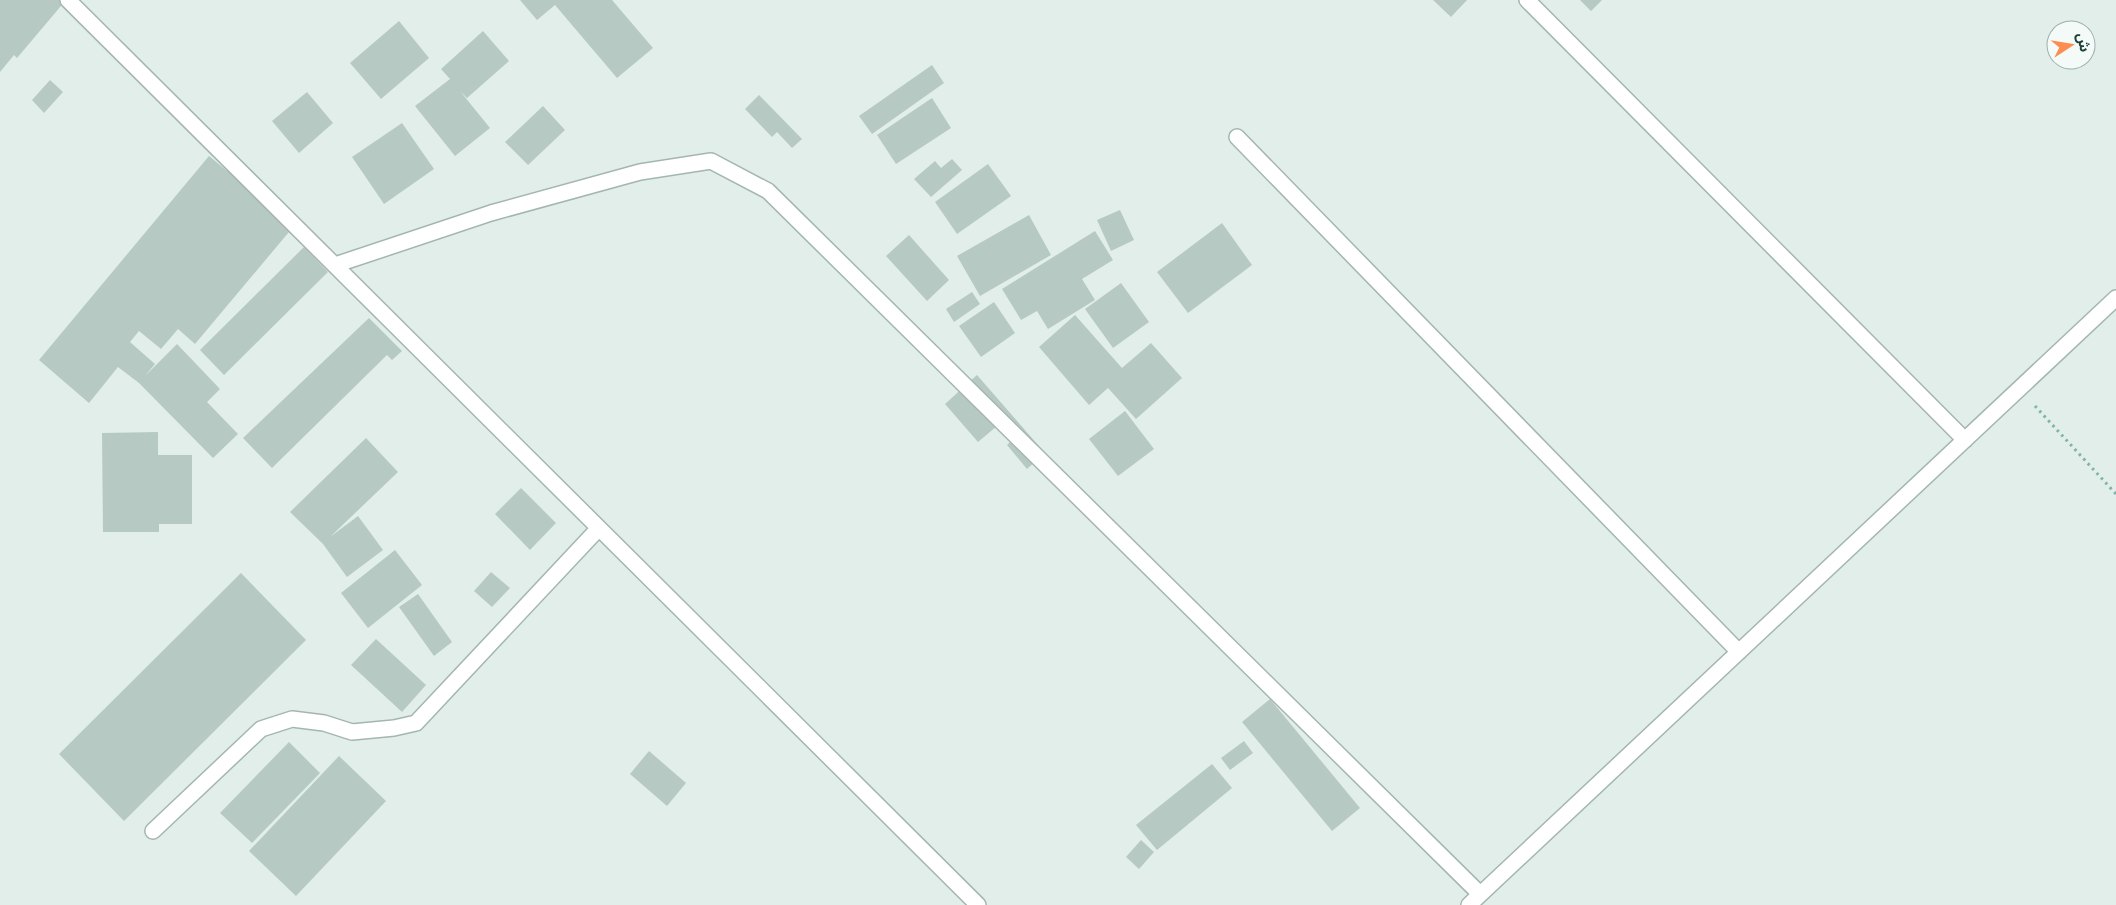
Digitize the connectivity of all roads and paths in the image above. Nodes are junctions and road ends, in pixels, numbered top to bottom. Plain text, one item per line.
1 (68, 0) edge
2 (1527, 0) edge
3 (1237, 137) dead end
4 (335, 265) junction
5 (2116, 298) edge
6 (2019, 389) junction
7 (1965, 440) junction
8 (2116, 494) edge
9 (599, 528) junction
10 (1738, 652) junction
11 (153, 831) dead end
12 (1480, 894) junction
13 (978, 905) edge
14 (1469, 905) edge

1 - 4 street
2 - 7 street
3 - 10 street
4 - 9 street
4 - 12 street
5 - 6 street
6 - 7 street
6 - 8 path
7 - 10 street
9 - 11 street
9 - 13 street
10 - 12 street
12 - 14 street

